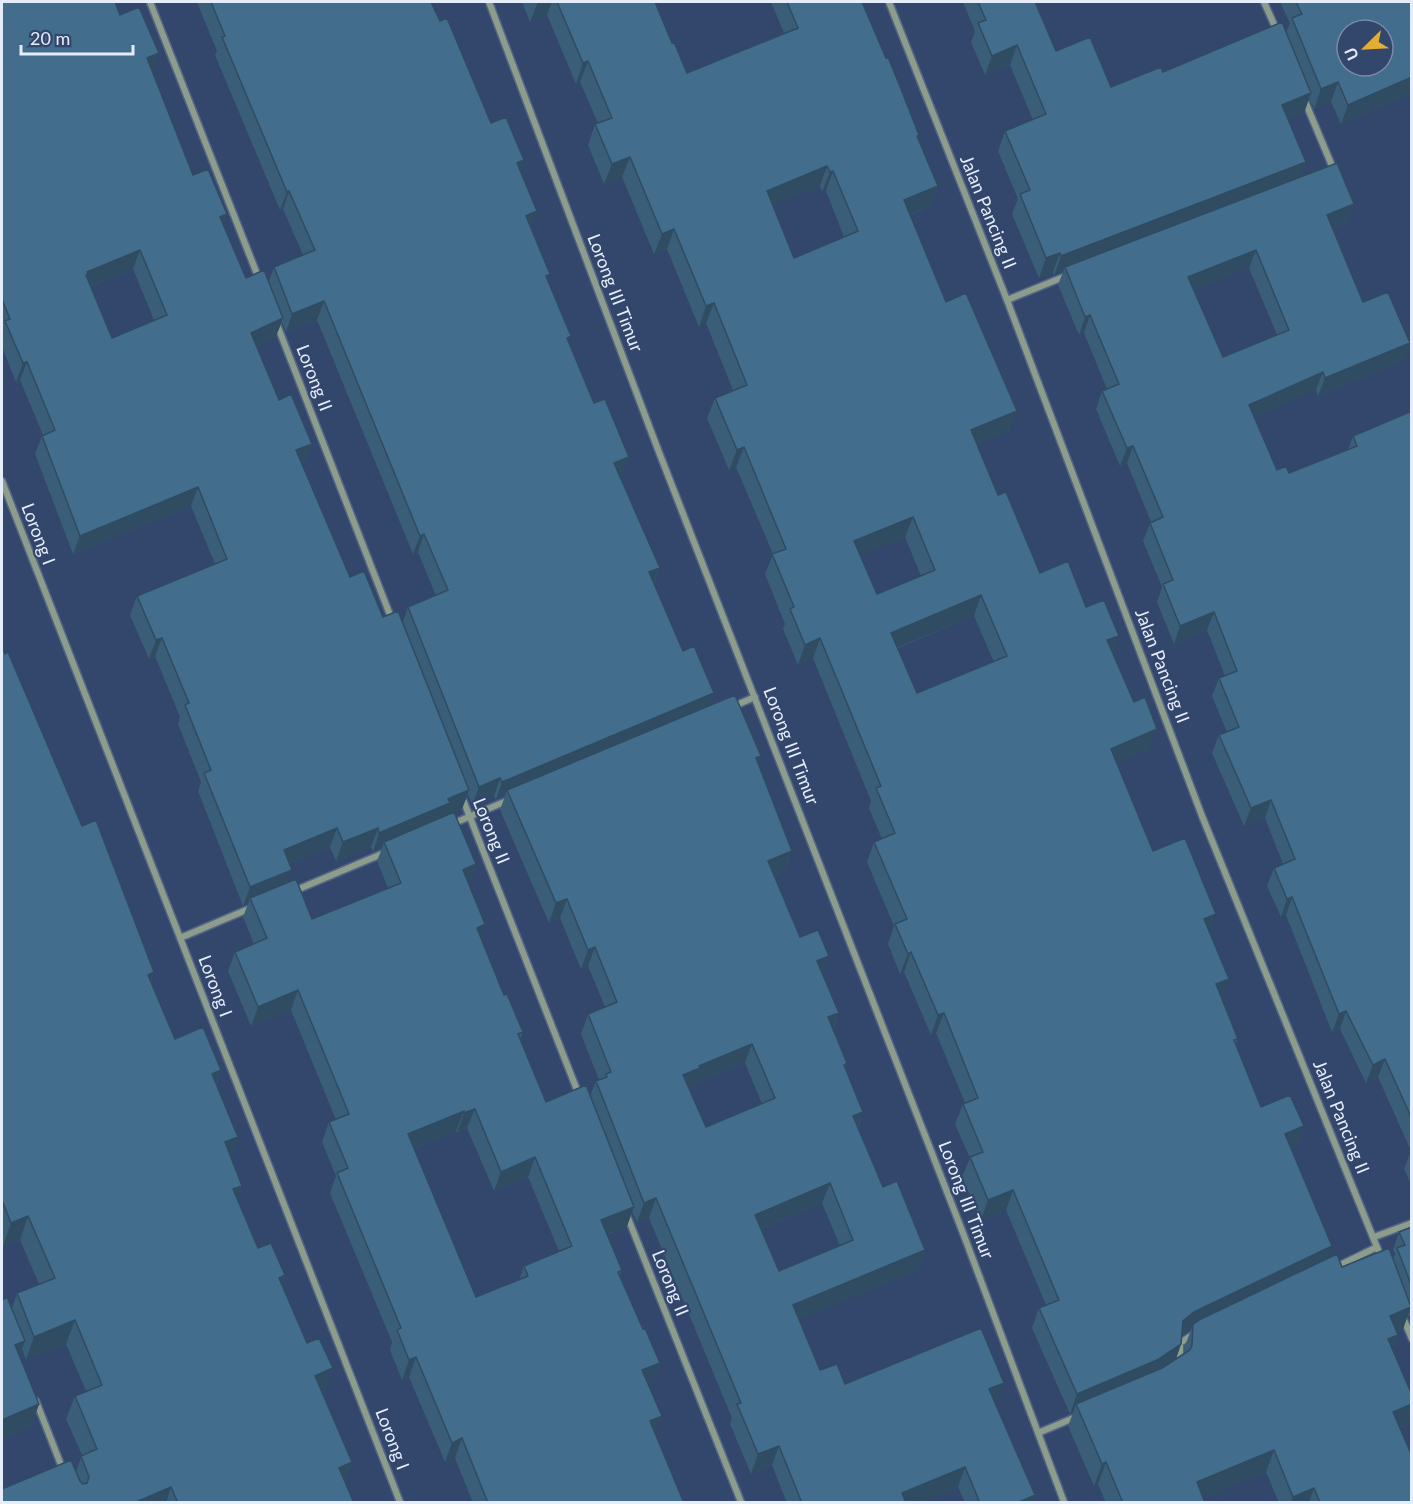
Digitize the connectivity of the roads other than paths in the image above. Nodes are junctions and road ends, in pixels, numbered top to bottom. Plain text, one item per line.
1 (150, 2) edge
2 (489, 2) edge
3 (889, 2) edge
4 (1264, 2) edge
5 (1278, 34) edge
6 (1300, 88) edge
7 (1324, 178) edge
8 (1071, 274) edge
9 (264, 292) edge
10 (1006, 300) junction
11 (272, 314) edge
12 (2, 481) edge
13 (395, 627) edge
14 (755, 697) junction
15 (722, 710) edge
16 (461, 795) edge
17 (513, 798) edge
18 (469, 817) junction
19 (448, 826) edge
20 (394, 848) edge
21 (287, 893) edge
22 (255, 907) edge
23 (180, 938) junction
24 (583, 1104) edge
25 (622, 1204) edge
26 (1412, 1223) edge
27 (1374, 1238) junction
28 (1377, 1247) junction
29 (1385, 1267) edge
30 (1325, 1272) edge
31 (1400, 1308) edge
32 (1200, 1331) edge
33 (1412, 1339) edge
34 (1179, 1367) edge
35 (32, 1392) edge
36 (1079, 1415) edge
37 (1038, 1433) junction
38 (67, 1480) edge
39 (400, 1503) edge
40 (741, 1503) edge
41 (1064, 1503) edge

1 - 9 street
2 - 14 street, Lorong III Timur
3 - 10 street, Jalan Pancing II
4 - 5 street
6 - 7 street
8 - 10 street
10 - 27 street, Jalan Pancing II
11 - 13 street, Lorong II
12 - 23 street, Lorong I
14 - 15 street
14 - 37 street, Lorong III Timur
16 - 18 street, Lorong II
17 - 18 street
18 - 19 street
18 - 24 street, Lorong II
20 - 21 street
22 - 23 street
23 - 39 street, Lorong I
25 - 40 street, Lorong II
26 - 27 street
27 - 28 street, Jalan Pancing II
28 - 29 street, Jalan Pancing II
28 - 30 street
31 - 33 street
32 - 34 street
35 - 38 street
36 - 37 street
37 - 41 street, Lorong III Timur

